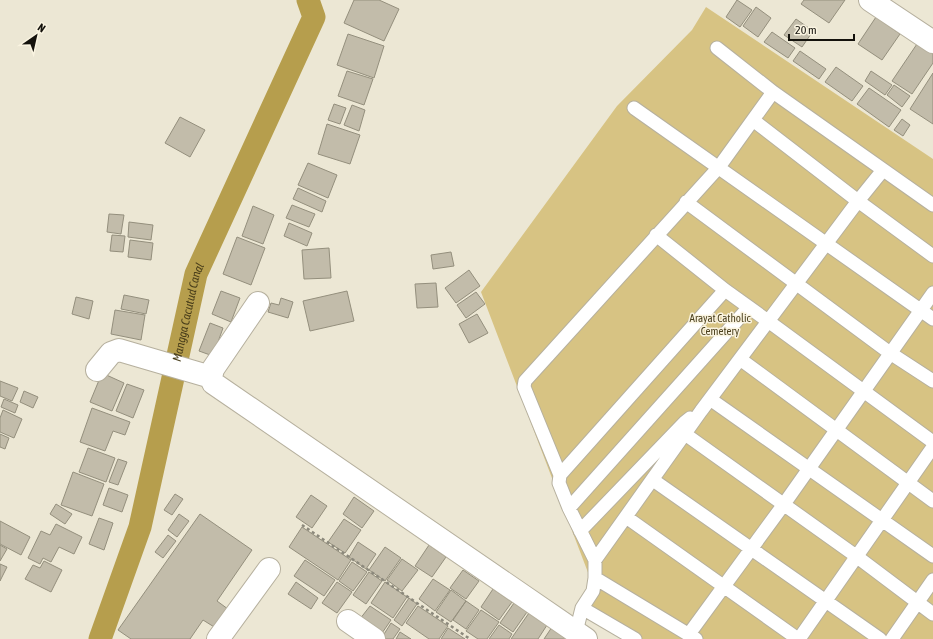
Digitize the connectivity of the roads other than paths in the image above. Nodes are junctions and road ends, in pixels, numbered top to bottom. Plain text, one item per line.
1 (873, 1) edge
2 (933, 42) edge
3 (717, 48) dead end
4 (772, 92) junction
5 (634, 108) dead end
6 (753, 120) junction
7 (719, 167) junction
8 (883, 170) junction
9 (858, 201) junction
10 (686, 202) junction
11 (933, 205) edge
12 (656, 235) junction
13 (826, 244) junction
14 (933, 256) edge
15 (796, 284) junction
16 (725, 290) junction
17 (933, 293) edge
18 (258, 303) dead end
19 (749, 307) junction
20 (921, 310) junction
21 (933, 319) edge
22 (768, 321) junction
23 (890, 353) junction
24 (740, 358) junction
25 (97, 370) dead end
26 (205, 375) junction
27 (933, 381) edge
28 (864, 392) junction
29 (710, 399) junction
30 (701, 411) junction
31 (837, 430) junction
32 (685, 434) junction
33 (933, 442) edge
34 (933, 446) edge
35 (809, 468) junction
36 (560, 475) junction
37 (653, 480) junction
38 (908, 483) junction
39 (933, 501) edge
40 (784, 504) junction
41 (569, 508) junction
42 (626, 517) junction
43 (882, 519) junction
44 (580, 531) junction
45 (751, 549) junction
46 (856, 556) junction
47 (933, 556) edge
48 (595, 560) junction
49 (269, 569) dead end
50 (595, 578) junction
51 (933, 580) edge
52 (723, 587) junction
53 (826, 600) junction
54 (917, 602) junction
55 (582, 608) junction
56 (933, 614) edge
57 (348, 621) dead end
58 (581, 636) edge
59 (693, 637) edge
60 (218, 639) edge
61 (374, 639) edge
62 (635, 639) edge
63 (799, 639) edge
64 (880, 639) edge
65 (892, 639) edge

1 - 2 street
3 - 4 lane
4 - 6 lane
4 - 8 lane
5 - 7 lane
6 - 7 lane
6 - 9 lane
7 - 10 lane
7 - 13 lane
8 - 9 lane
8 - 11 lane
9 - 13 lane
9 - 14 lane
10 - 12 lane
10 - 15 lane
12 - 16 lane
12 - 36 lane
13 - 15 lane
13 - 20 lane
15 - 22 lane
15 - 23 lane
16 - 19 lane
16 - 36 lane
17 - 20 lane
18 - 26 street
19 - 22 lane
19 - 41 lane
20 - 21 lane
20 - 23 lane
22 - 24 lane
22 - 28 lane
23 - 27 lane
23 - 28 lane
24 - 29 lane
24 - 31 lane
25 - 26 street
26 - 58 street
28 - 31 lane
28 - 33 lane
29 - 30 lane
29 - 35 lane
30 - 32 lane
30 - 44 lane
31 - 35 lane
31 - 38 lane
32 - 37 lane
32 - 40 lane
34 - 38 lane
35 - 40 lane
35 - 43 lane
36 - 41 lane
37 - 42 lane
37 - 45 lane
38 - 39 lane
38 - 43 lane
40 - 45 lane
40 - 46 lane
41 - 44 lane
42 - 48 lane
42 - 52 lane
43 - 46 lane
43 - 47 lane
44 - 48 lane
45 - 52 lane
45 - 53 lane
46 - 53 lane
46 - 54 lane
48 - 50 lane
49 - 60 street
50 - 55 lane
50 - 59 lane
51 - 54 lane
52 - 59 lane
52 - 63 lane
53 - 63 lane
53 - 64 lane
54 - 56 lane
54 - 65 lane
55 - 58 lane
55 - 62 lane
57 - 61 street

